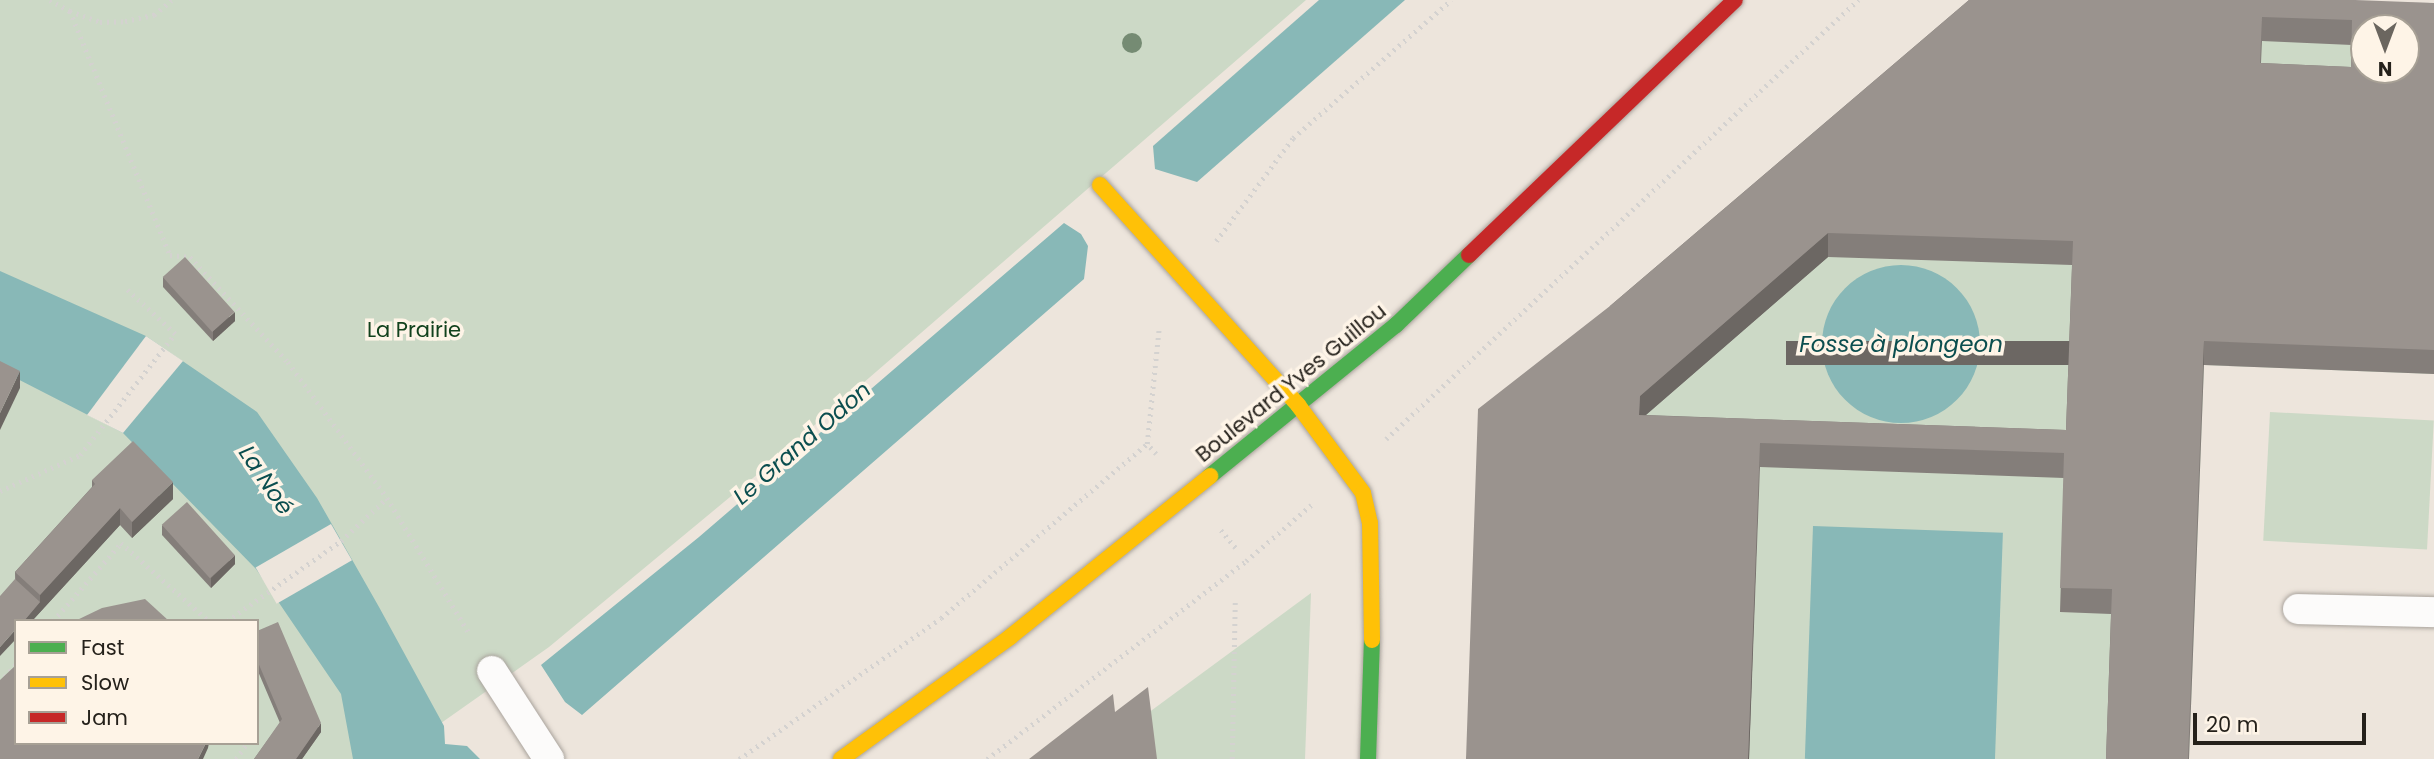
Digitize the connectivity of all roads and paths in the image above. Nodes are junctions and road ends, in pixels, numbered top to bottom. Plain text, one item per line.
1 (50, 0) edge
2 (172, 0) edge
3 (1451, 0) edge
4 (1735, 0) edge
5 (1858, 0) edge
6 (69, 11) junction
7 (1100, 186) dead end
8 (1210, 250) dead end
9 (124, 287) dead end
10 (1161, 313) dead end
11 (1298, 405) junction
12 (1147, 444) junction
13 (1381, 444) dead end
14 (1159, 457) dead end
15 (0, 491) edge
16 (387, 498) junction
17 (1318, 499) dead end
18 (1218, 526) dead end
19 (1236, 548) dead end
20 (1235, 600) dead end
21 (2298, 609) dead end
22 (2434, 612) edge
23 (55, 619) edge
24 (207, 619) edge
25 (230, 619) edge
26 (14, 666) edge
27 (497, 678) joint
28 (0, 682) edge
29 (548, 758) edge
30 (739, 759) edge
31 (841, 759) edge
32 (987, 759) edge
33 (1232, 759) edge
34 (1368, 759) edge

1 - 6 path
2 - 6 path
3 - 8 path
4 - 11 main road, Boulevard Yves Guillou
5 - 13 path
6 - 16 path
7 - 11 main road
9 - 15 path
10 - 12 path
11 - 31 main road, Boulevard Yves Guillou
11 - 34 main road
12 - 14 path
12 - 30 path
16 - 25 path
16 - 27 path
17 - 32 path
18 - 19 path
20 - 33 path
21 - 22 lane
23 - 24 path
26 - 28 path
27 - 29 lane

